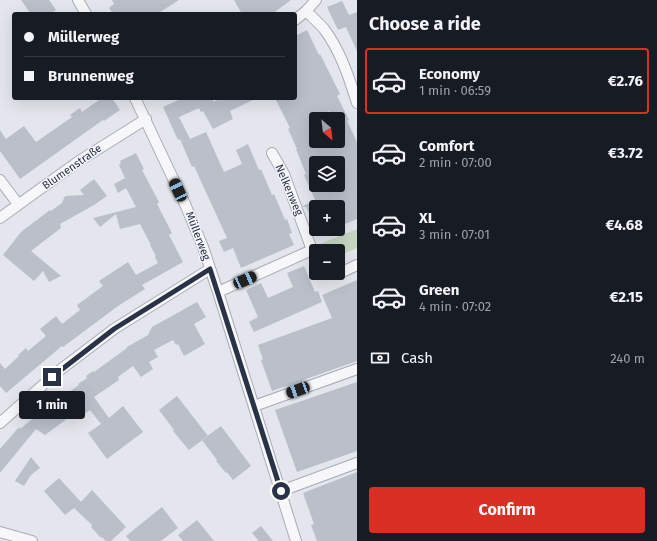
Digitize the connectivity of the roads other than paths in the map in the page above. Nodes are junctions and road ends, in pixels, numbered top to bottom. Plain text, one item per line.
1 (78, 0) edge
2 (316, 0) edge
3 (85, 12) edge
4 (306, 12) junction
5 (297, 19) edge
6 (139, 100) edge
7 (357, 103) edge
8 (146, 119) junction
9 (272, 153) dead end
10 (0, 180) edge
11 (18, 204) junction
12 (0, 218) edge
13 (310, 244) edge
14 (309, 257) edge
15 (357, 265) edge
16 (210, 269) junction
17 (345, 271) edge
18 (218, 292) junction
19 (357, 369) edge
20 (254, 406) junction
21 (0, 423) edge
22 (357, 463) edge
23 (281, 491) junction
24 (0, 532) edge
25 (32, 541) edge
26 (296, 541) edge

1 - 3 street
2 - 4 street
4 - 5 street
4 - 7 street
6 - 8 street, Müllerweg
8 - 11 street, Blumenstraße
8 - 16 street, Müllerweg
9 - 13 street, Nelkenweg
10 - 11 street
11 - 12 street, Blumenstraße
14 - 18 street, Nelkenweg
15 - 17 street
16 - 18 street, Müllerweg
16 - 21 street
18 - 20 street, Müllerweg
19 - 20 street
20 - 23 street, Müllerweg
22 - 23 street
23 - 26 street, Müllerweg
24 - 25 street

